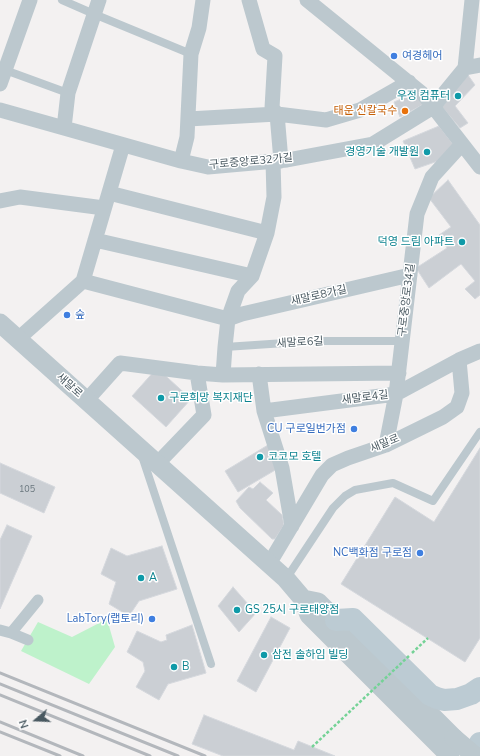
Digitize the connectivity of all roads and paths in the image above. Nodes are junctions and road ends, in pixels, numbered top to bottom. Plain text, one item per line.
1 (30, 0) edge
2 (62, 0) edge
3 (99, 0) edge
4 (203, 0) edge
5 (249, 0) edge
6 (307, 0) edge
7 (472, 0) edge
8 (94, 14) junction
9 (191, 54) junction
10 (480, 65) edge
11 (465, 68) junction
12 (2, 77) edge
13 (409, 82) junction
14 (68, 93) junction
15 (433, 107) junction
16 (0, 110) edge
17 (277, 114) junction
18 (188, 119) junction
19 (64, 128) junction
20 (462, 144) junction
21 (123, 145) junction
22 (181, 161) junction
23 (277, 161) junction
24 (480, 167) edge
25 (109, 193) junction
26 (0, 201) edge
27 (104, 208) junction
28 (267, 233) junction
29 (95, 240) junction
30 (410, 274) junction
31 (252, 276) junction
32 (83, 281) junction
33 (228, 319) junction
34 (1, 328) edge
35 (18, 339) junction
36 (402, 341) junction
37 (225, 347) junction
38 (480, 351) edge
39 (459, 360) junction
40 (197, 373) junction
41 (399, 373) junction
42 (259, 374) junction
43 (224, 375) junction
44 (396, 394) junction
45 (86, 401) junction
46 (264, 410) junction
47 (480, 432) edge
48 (386, 445) junction
49 (140, 450) junction
50 (157, 464) junction
51 (292, 526) junction
52 (270, 564) junction
53 (286, 579) junction
54 (303, 599) junction
55 (38, 600) dead end
56 (336, 620) junction
57 (5, 632) edge
58 (428, 638) dead end
59 (28, 640) dead end
60 (211, 664) dead end
61 (480, 688) edge
62 (480, 742) edge
63 (312, 747) dead end
64 (451, 749) edge
65 (474, 756) edge

1 - 12 street
2 - 8 lane
3 - 8 street
4 - 9 street
5 - 17 street
6 - 13 street
7 - 11 street
8 - 9 lane
8 - 14 street
9 - 18 street
10 - 11 street
11 - 15 street, 구로중앙로32가길
12 - 14 lane
13 - 15 street
13 - 17 street
14 - 19 street
15 - 20 street
15 - 23 street, 구로중앙로32가길
16 - 19 street, 구로중앙로32가길
17 - 18 street
17 - 23 street
18 - 22 street
19 - 21 street, 구로중앙로32가길
20 - 24 street
20 - 30 street, 구로중앙로34길
21 - 22 street, 구로중앙로32가길
21 - 25 street
22 - 23 street, 구로중앙로32가길
23 - 28 street
25 - 27 street
25 - 28 street
26 - 27 street
27 - 29 street
28 - 31 street
29 - 31 street
29 - 32 street
30 - 33 street, 새말로8가길
30 - 36 street, 구로중앙로34길
31 - 33 street
32 - 33 street
32 - 35 street
33 - 37 street
34 - 35 street, 새말로
35 - 45 street, 새말로
36 - 37 lane, 새말로6길
36 - 41 street, 구로중앙로34길
37 - 43 street
38 - 39 street, 새말로4길
39 - 44 street, 새말로4길
39 - 48 street, 새말로
40 - 43 street
40 - 45 street
40 - 50 street
41 - 42 street
41 - 44 street, 구로중앙로34길
42 - 43 street
42 - 46 street
44 - 46 street, 새말로4길
44 - 48 street, 구로중앙로34길
45 - 49 street, 새말로
46 - 51 street
47 - 53 lane
48 - 51 street, 새말로
49 - 50 street, 새말로
49 - 60 lane
50 - 52 street, 새말로
51 - 52 street, 새말로
52 - 53 street, 새말로
53 - 54 street, 새말로
54 - 56 street, 새말로
54 - 64 street, 새말로
55 - 57 street
56 - 61 main road
56 - 64 street, 새말로
57 - 59 street
58 - 63 path, bridge
62 - 65 main road
64 - 65 street, 새말로, bridge

